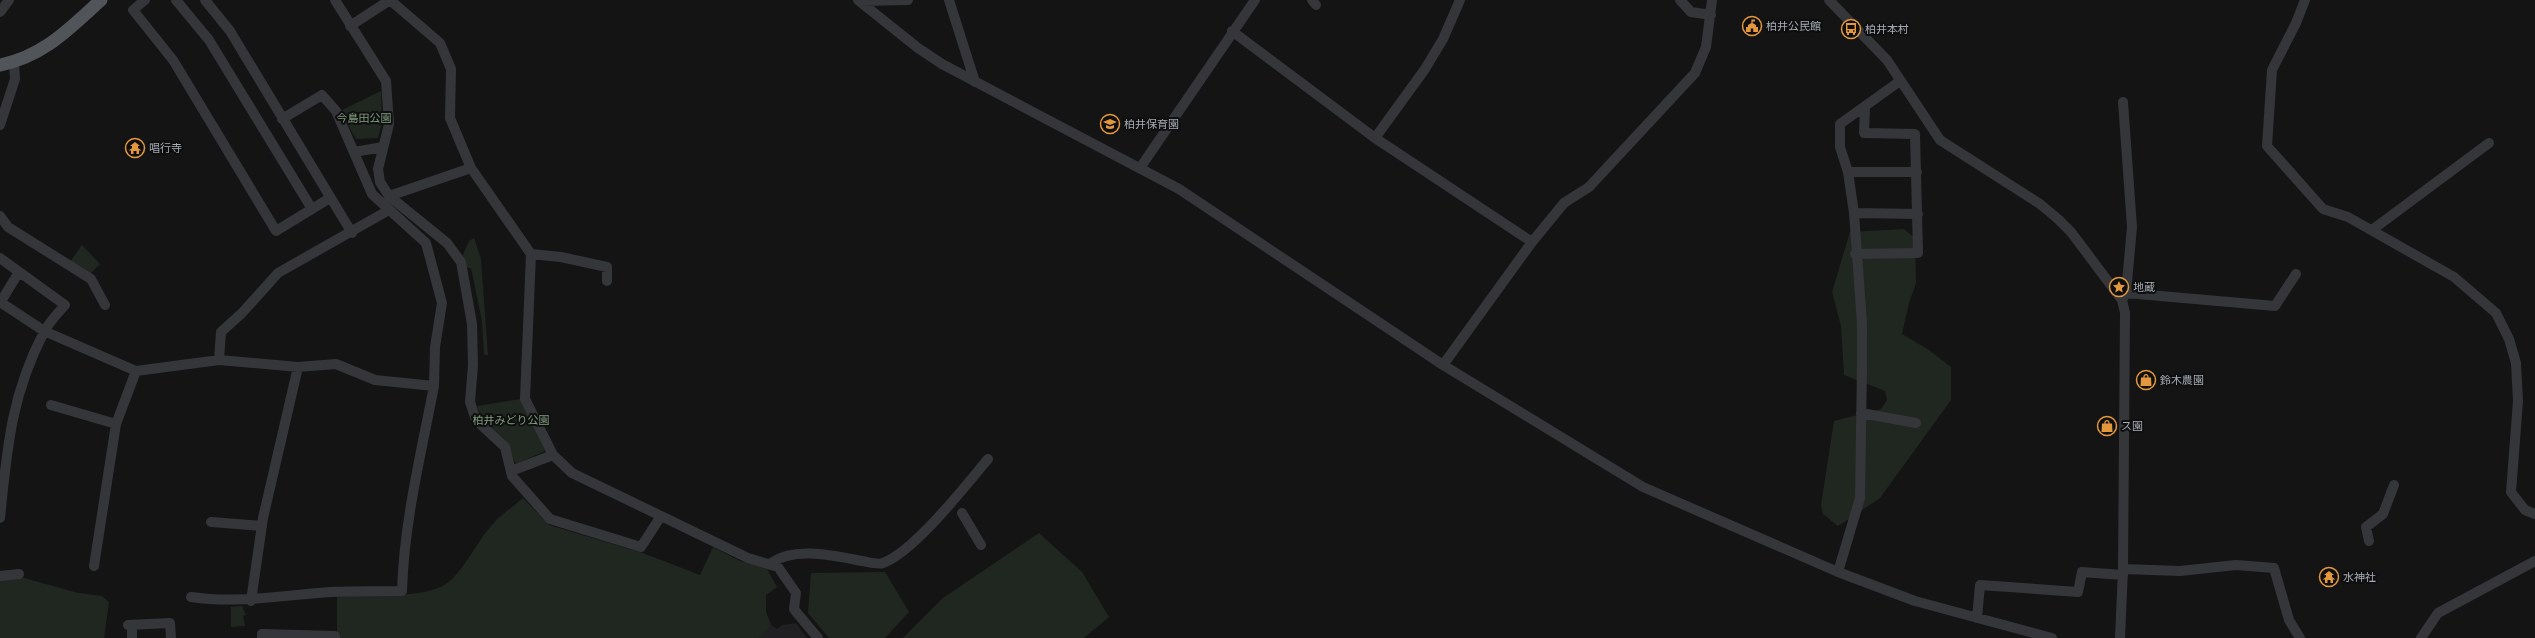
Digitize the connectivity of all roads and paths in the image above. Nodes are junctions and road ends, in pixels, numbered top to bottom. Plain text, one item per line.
1 (9, 0) edge
2 (101, 0) edge
3 (145, 0) edge
4 (176, 0) edge
5 (205, 0) edge
6 (335, 0) edge
7 (390, 0) edge
8 (858, 0) edge
9 (908, 0) edge
10 (949, 0) edge
11 (1255, 0) edge
12 (1460, 0) edge
13 (1680, 0) edge
14 (1712, 0) edge
15 (1829, 0) edge
16 (2305, 0) edge
17 (0, 12) edge
18 (1711, 15) junction
19 (350, 26) junction
20 (1232, 31) junction
21 (14, 63) junction
22 (0, 65) edge
23 (1900, 81) junction
24 (975, 82) junction
25 (2123, 102) dead end
26 (1865, 108) junction
27 (282, 119) junction
28 (0, 125) edge
29 (1375, 138) junction
30 (2489, 143) dead end
31 (383, 147) junction
32 (354, 152) junction
33 (471, 168) junction
34 (1140, 168) junction
35 (1848, 172) junction
36 (1917, 172) junction
37 (389, 196) junction
38 (330, 198) junction
39 (312, 209) junction
40 (389, 210) junction
41 (1854, 212) junction
42 (1918, 214) junction
43 (0, 216) edge
44 (2372, 230) junction
45 (352, 233) junction
46 (1532, 242) junction
47 (530, 254) junction
48 (1855, 254) junction
49 (0, 258) edge
50 (19, 272) junction
51 (2296, 274) dead end
52 (607, 281) dead end
53 (2124, 297) junction
54 (0, 302) edge
55 (105, 305) dead end
56 (44, 331) junction
57 (219, 360) junction
58 (1443, 365) junction
59 (298, 367) junction
60 (136, 371) junction
61 (434, 386) junction
62 (51, 406) dead end
63 (1861, 413) junction
64 (1916, 423) dead end
65 (116, 424) junction
66 (4, 441) edge
67 (553, 455) junction
68 (988, 458) dead end
69 (511, 471) junction
70 (2, 480) edge
71 (2394, 485) dead end
72 (962, 513) dead end
73 (2535, 514) edge
74 (661, 516) junction
75 (0, 518) edge
76 (211, 522) dead end
77 (262, 526) junction
78 (2369, 541) dead end
79 (981, 545) dead end
80 (2535, 561) edge
81 (771, 563) junction
82 (94, 566) dead end
83 (1838, 572) junction
84 (2123, 572) junction
85 (19, 574) dead end
86 (0, 576) edge
87 (191, 597) dead end
88 (251, 600) junction
89 (1977, 618) junction
90 (132, 638) edge
91 (171, 638) edge
92 (262, 638) edge
93 (335, 638) edge
94 (818, 638) edge
95 (2052, 638) edge
96 (2120, 638) edge
97 (2300, 638) edge
98 (2421, 638) edge

1 - 17 street
2 - 21 main road
3 - 39 street
4 - 39 street
5 - 27 street
6 - 19 street
7 - 19 street
7 - 33 street
8 - 9 street
8 - 24 street
10 - 24 street
11 - 20 street
12 - 29 street
13 - 18 street
14 - 18 street
15 - 23 street
16 - 44 street
18 - 46 street
19 - 31 street
20 - 29 street
20 - 34 street
21 - 22 main road
21 - 28 street
23 - 26 street
23 - 53 street
24 - 34 street
25 - 53 street
26 - 35 street
26 - 36 street
27 - 32 street
27 - 38 street
29 - 46 street
30 - 44 street
31 - 32 street
31 - 37 street
32 - 40 street
33 - 37 street
33 - 47 street
34 - 58 street
35 - 36 street
35 - 41 street
36 - 42 street
37 - 69 street
38 - 39 street
38 - 45 street
40 - 45 street
40 - 61 street
41 - 42 street
41 - 48 street
42 - 48 street
43 - 55 street
44 - 73 street
45 - 57 street
46 - 58 street
47 - 52 street
47 - 67 street
48 - 63 street
49 - 50 street
50 - 54 street
50 - 56 street
51 - 53 street
53 - 84 street
54 - 56 street
56 - 60 street
56 - 66 street
57 - 59 street
57 - 60 street
58 - 83 street
59 - 61 street
59 - 77 street
60 - 65 street
61 - 88 street
62 - 65 street
63 - 64 street
63 - 83 street
65 - 82 street
66 - 70 street
67 - 69 street
67 - 74 street
68 - 81 street
69 - 74 street
70 - 75 street
71 - 78 street
72 - 79 street
74 - 81 street
76 - 77 street
77 - 88 street
80 - 98 street
81 - 94 street
83 - 89 street
84 - 89 street
84 - 96 street
84 - 97 street
85 - 86 street
87 - 88 street
89 - 95 street
90 - 91 street
92 - 93 street

